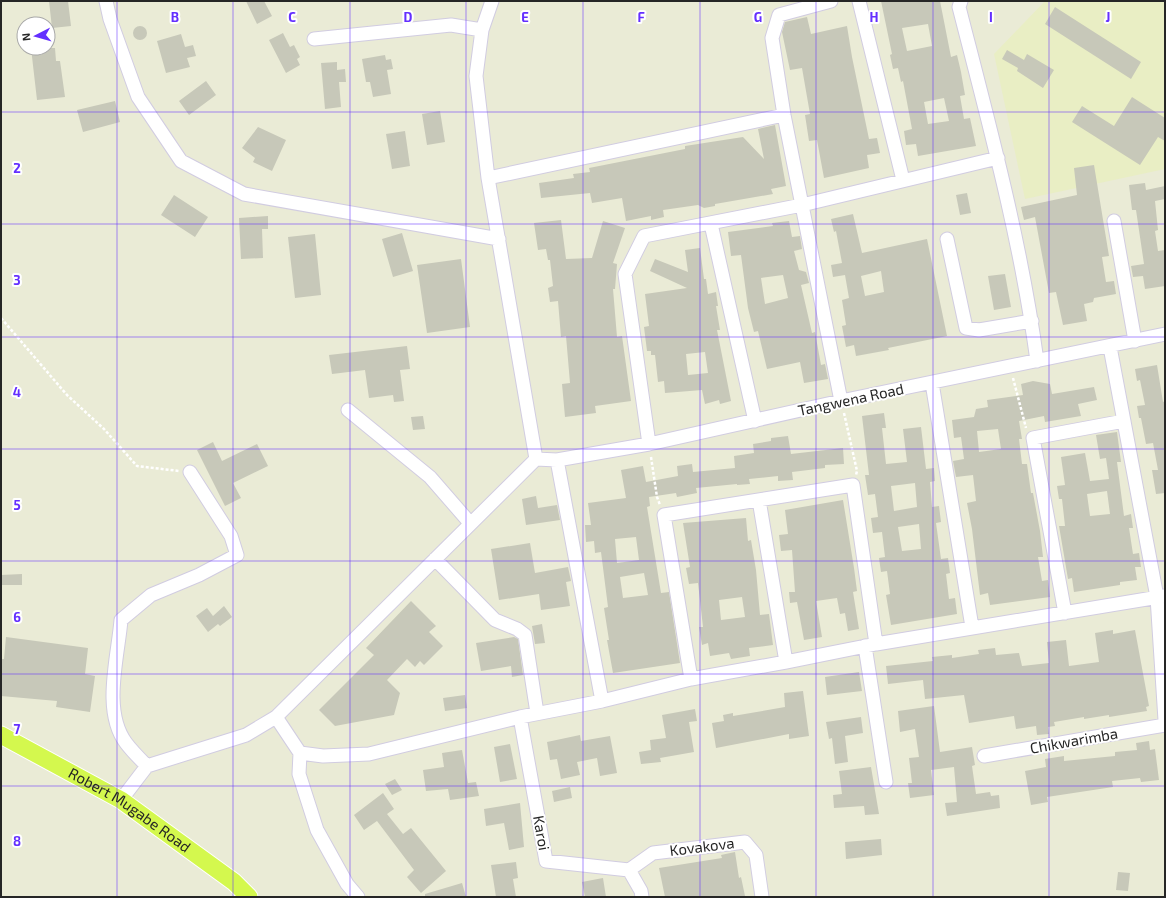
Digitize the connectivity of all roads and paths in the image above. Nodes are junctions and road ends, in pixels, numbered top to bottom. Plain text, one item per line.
1 (106, 1) edge
2 (492, 1) edge
3 (831, 1) edge
4 (859, 1) edge
5 (961, 1) edge
6 (482, 30) junction
7 (314, 39) dead end
8 (784, 115) junction
9 (998, 158) junction
10 (488, 178) junction
11 (904, 180) junction
12 (802, 205) junction
13 (1114, 221) dead end
14 (711, 224) junction
15 (499, 239) junction
16 (947, 239) dead end
17 (1, 318) edge
18 (1032, 321) junction
19 (1165, 334) edge
20 (1135, 341) junction
21 (1110, 347) junction
22 (1037, 361) junction
23 (1009, 367) junction
24 (932, 384) junction
25 (841, 401) junction
26 (348, 410) dead end
27 (755, 421) junction
28 (1124, 421) junction
29 (1033, 438) junction
30 (649, 444) junction
31 (536, 459) junction
32 (557, 460) junction
33 (190, 472) joint
34 (853, 485) junction
35 (759, 500) junction
36 (664, 515) junction
37 (470, 524) junction
38 (435, 560) junction
39 (1161, 596) edge
40 (1065, 613) junction
41 (972, 627) junction
42 (871, 645) junction
43 (786, 662) junction
44 (690, 679) junction
45 (602, 701) junction
46 (537, 714) junction
47 (276, 717) junction
48 (520, 717) junction
49 (1165, 720) edge
50 (1165, 725) edge
51 (1, 735) edge
52 (300, 753) junction
53 (984, 756) dead end
54 (147, 766) junction
55 (886, 782) dead end
56 (121, 800) junction
57 (629, 870) junction
58 (249, 897) edge
59 (358, 897) edge
60 (642, 897) edge
61 (762, 897) edge

1 - 15 street
2 - 6 street
3 - 8 street
4 - 11 street
5 - 9 street
6 - 7 street
6 - 10 street
8 - 10 street
8 - 12 street
9 - 11 street
9 - 18 street
10 - 15 street
11 - 12 street
12 - 14 street
12 - 25 street
13 - 20 street
14 - 27 street
14 - 30 street
15 - 31 street
16 - 18 street
17 - 33 path
18 - 22 street
19 - 20 street, Tangwena Road
20 - 21 street, Tangwena Road
21 - 22 street, Tangwena Road
21 - 28 street
22 - 23 street, Tangwena Road
23 - 24 street, Tangwena Road
23 - 29 path
24 - 25 street, Tangwena Road
24 - 41 street
25 - 27 street, Tangwena Road
25 - 34 path
26 - 37 street
27 - 30 street, Tangwena Road
28 - 29 street
28 - 39 street
29 - 40 street
30 - 32 street, Tangwena Road
30 - 36 path
31 - 32 street, Tangwena Road
31 - 37 street
32 - 45 street
33 - 54 street
34 - 35 street
34 - 42 street
35 - 36 street
35 - 43 street
36 - 44 street
37 - 38 street
38 - 46 street
38 - 47 street
39 - 40 street
39 - 49 street
40 - 41 street
41 - 42 street
42 - 43 street
42 - 55 street
43 - 44 street
44 - 45 street
45 - 46 street
46 - 48 street
47 - 52 street
47 - 54 street
48 - 52 street
48 - 57 street, Karoi
50 - 53 street, Chikwarimba
51 - 56 main road, Robert Mugabe Road
52 - 59 street
54 - 56 street
56 - 58 main road, Robert Mugabe Road
57 - 60 street
57 - 61 street, Kovakova

